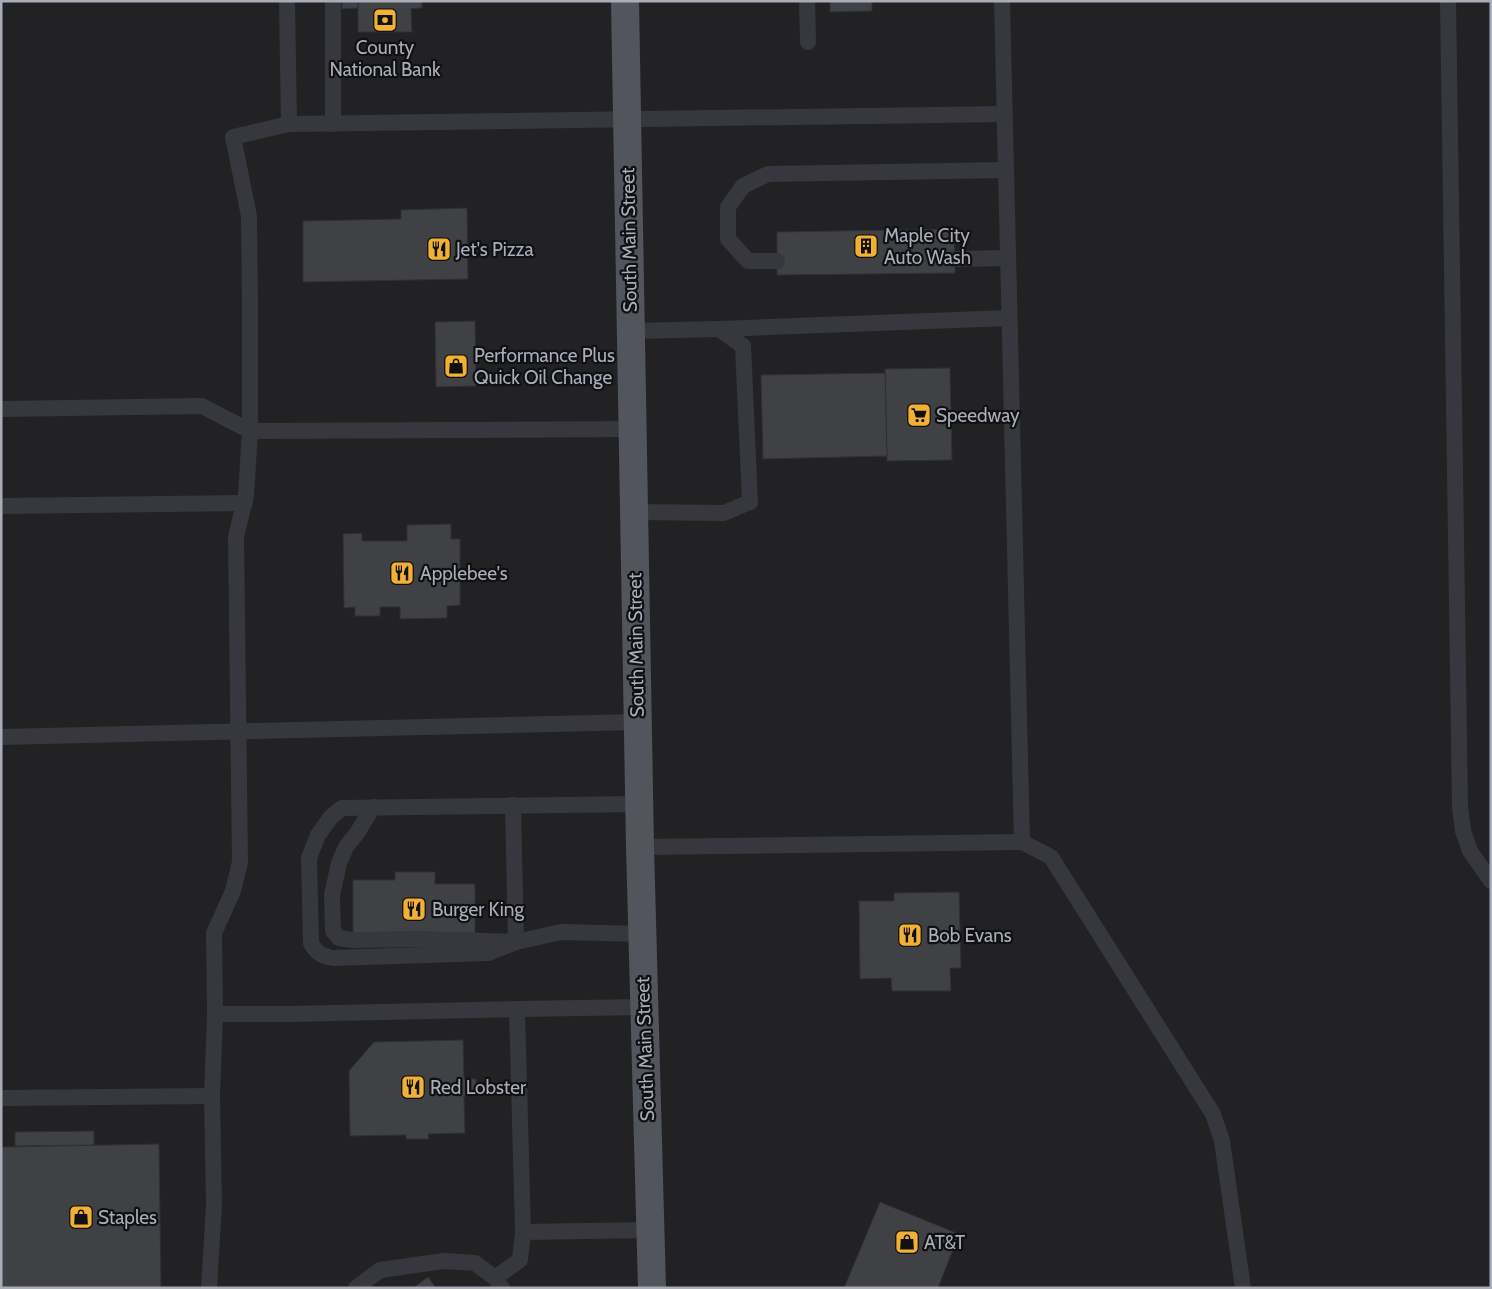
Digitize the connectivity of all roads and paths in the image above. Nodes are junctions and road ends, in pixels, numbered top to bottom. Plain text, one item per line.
1 (287, 1) edge
2 (333, 1) edge
3 (625, 1) edge
4 (807, 1) edge
5 (1002, 1) edge
6 (1448, 1) edge
7 (808, 42) dead end
8 (1005, 114) junction
9 (627, 120) junction
10 (289, 124) junction
11 (334, 124) junction
12 (1006, 170) junction
13 (1008, 258) junction
14 (954, 259) dead end
15 (777, 261) dead end
16 (1009, 318) junction
17 (719, 329) junction
18 (630, 331) junction
19 (1, 409) edge
20 (632, 429) junction
21 (250, 430) junction
22 (245, 503) junction
23 (1, 506) edge
24 (634, 512) junction
25 (638, 722) junction
26 (238, 730) junction
27 (1, 737) edge
28 (639, 804) junction
29 (513, 805) junction
30 (373, 807) junction
31 (1022, 842) junction
32 (640, 847) junction
33 (1491, 881) edge
34 (642, 934) junction
35 (516, 942) junction
36 (644, 1008) junction
37 (516, 1009) junction
38 (216, 1014) junction
39 (212, 1096) junction
40 (1, 1098) edge
41 (650, 1230) junction
42 (523, 1232) junction
43 (499, 1283) edge
44 (209, 1288) edge
45 (356, 1288) edge
46 (652, 1288) edge
47 (1243, 1288) edge

1 - 10 lane
2 - 11 lane
3 - 9 main road, South Main Street
4 - 7 lane
5 - 8 lane
6 - 33 lane
8 - 9 lane
8 - 12 lane
9 - 11 lane
9 - 18 main road, South Main Street
10 - 11 lane
10 - 21 lane
12 - 13 lane
12 - 15 lane
13 - 14 lane
13 - 16 lane
16 - 17 lane
16 - 31 lane
17 - 18 lane
17 - 24 lane
18 - 20 main road, South Main Street
19 - 21 lane
20 - 21 lane
20 - 24 main road, South Main Street
21 - 22 lane
22 - 23 lane
22 - 26 lane
24 - 25 main road, South Main Street
25 - 26 lane
25 - 28 main road, South Main Street
26 - 27 lane
26 - 38 lane
28 - 29 lane
28 - 32 main road, South Main Street
29 - 30 lane
29 - 35 lane
30 - 35 lane
30 - 35 lane
31 - 32 lane
31 - 47 lane
32 - 34 main road, South Main Street
34 - 35 lane
34 - 36 main road, South Main Street
36 - 37 lane
36 - 41 main road, South Main Street
37 - 38 lane
37 - 42 lane
38 - 39 lane
39 - 40 lane
39 - 44 lane
41 - 42 lane
41 - 46 main road, South Main Street
42 - 43 lane
43 - 45 lane

